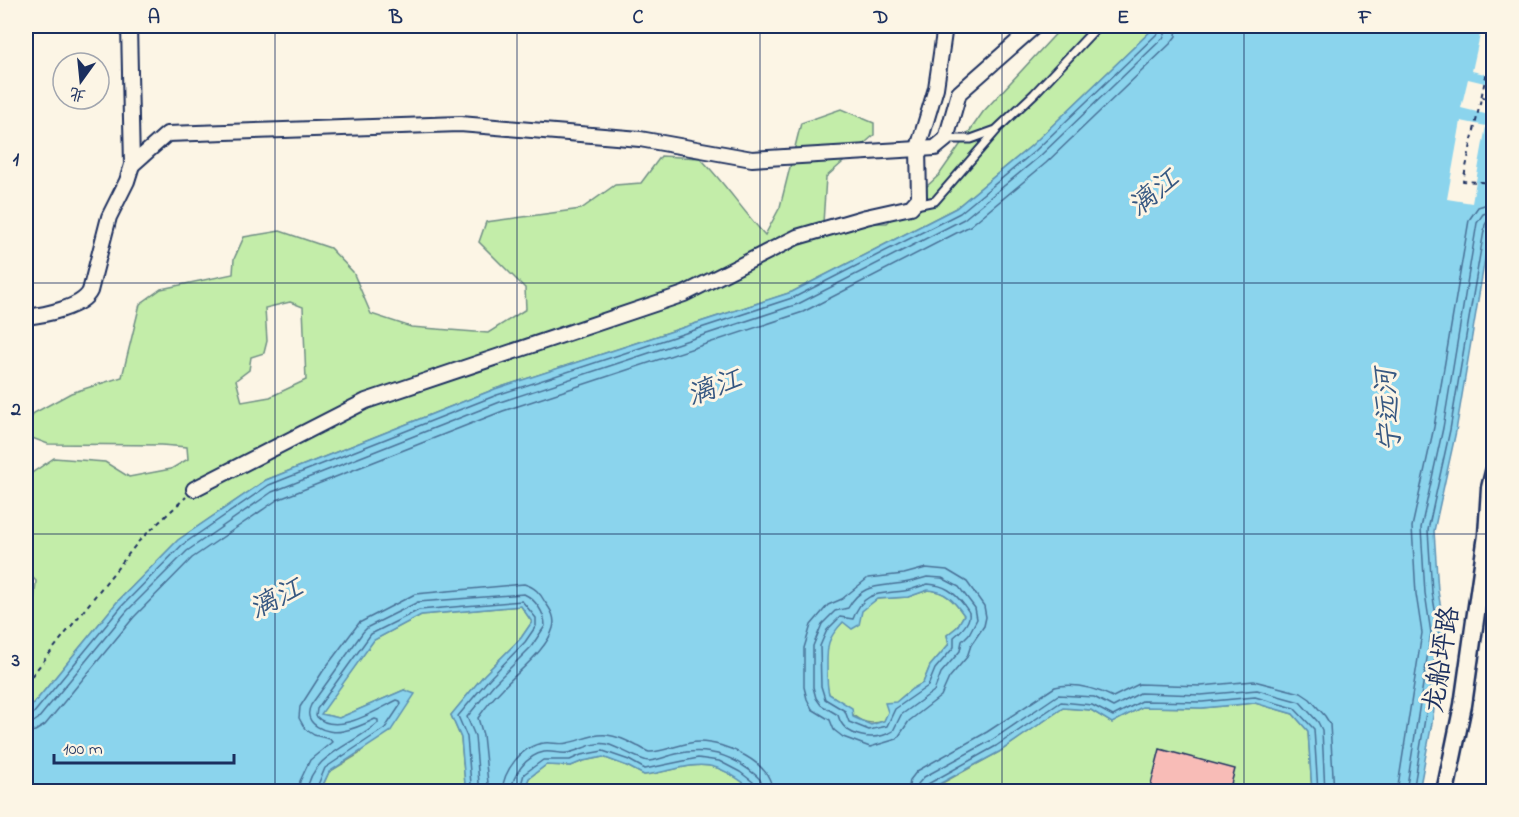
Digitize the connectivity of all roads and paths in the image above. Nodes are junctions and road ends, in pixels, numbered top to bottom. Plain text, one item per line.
1 (129, 26) edge
2 (945, 26) edge
3 (1035, 26) edge
4 (1098, 26) edge
5 (1494, 39) edge
6 (1481, 97) junction
7 (1494, 100) edge
8 (996, 130) junction
9 (946, 139) junction
10 (918, 148) junction
11 (132, 165) junction
12 (1494, 183) edge
13 (911, 207) junction
14 (26, 317) edge
15 (1494, 472) edge
16 (194, 489) joint
17 (1490, 536) edge
18 (26, 683) edge
19 (1445, 792) edge

1 - 11 street
2 - 10 street
3 - 9 street
4 - 8 lane
5 - 6 path
6 - 7 path
6 - 12 path
8 - 9 lane
8 - 13 lane
9 - 10 street
10 - 11 street
10 - 13 street
11 - 14 street
13 - 16 street
15 - 17 street, 龙船坪路
16 - 18 path
17 - 19 street, 龙船坪路

